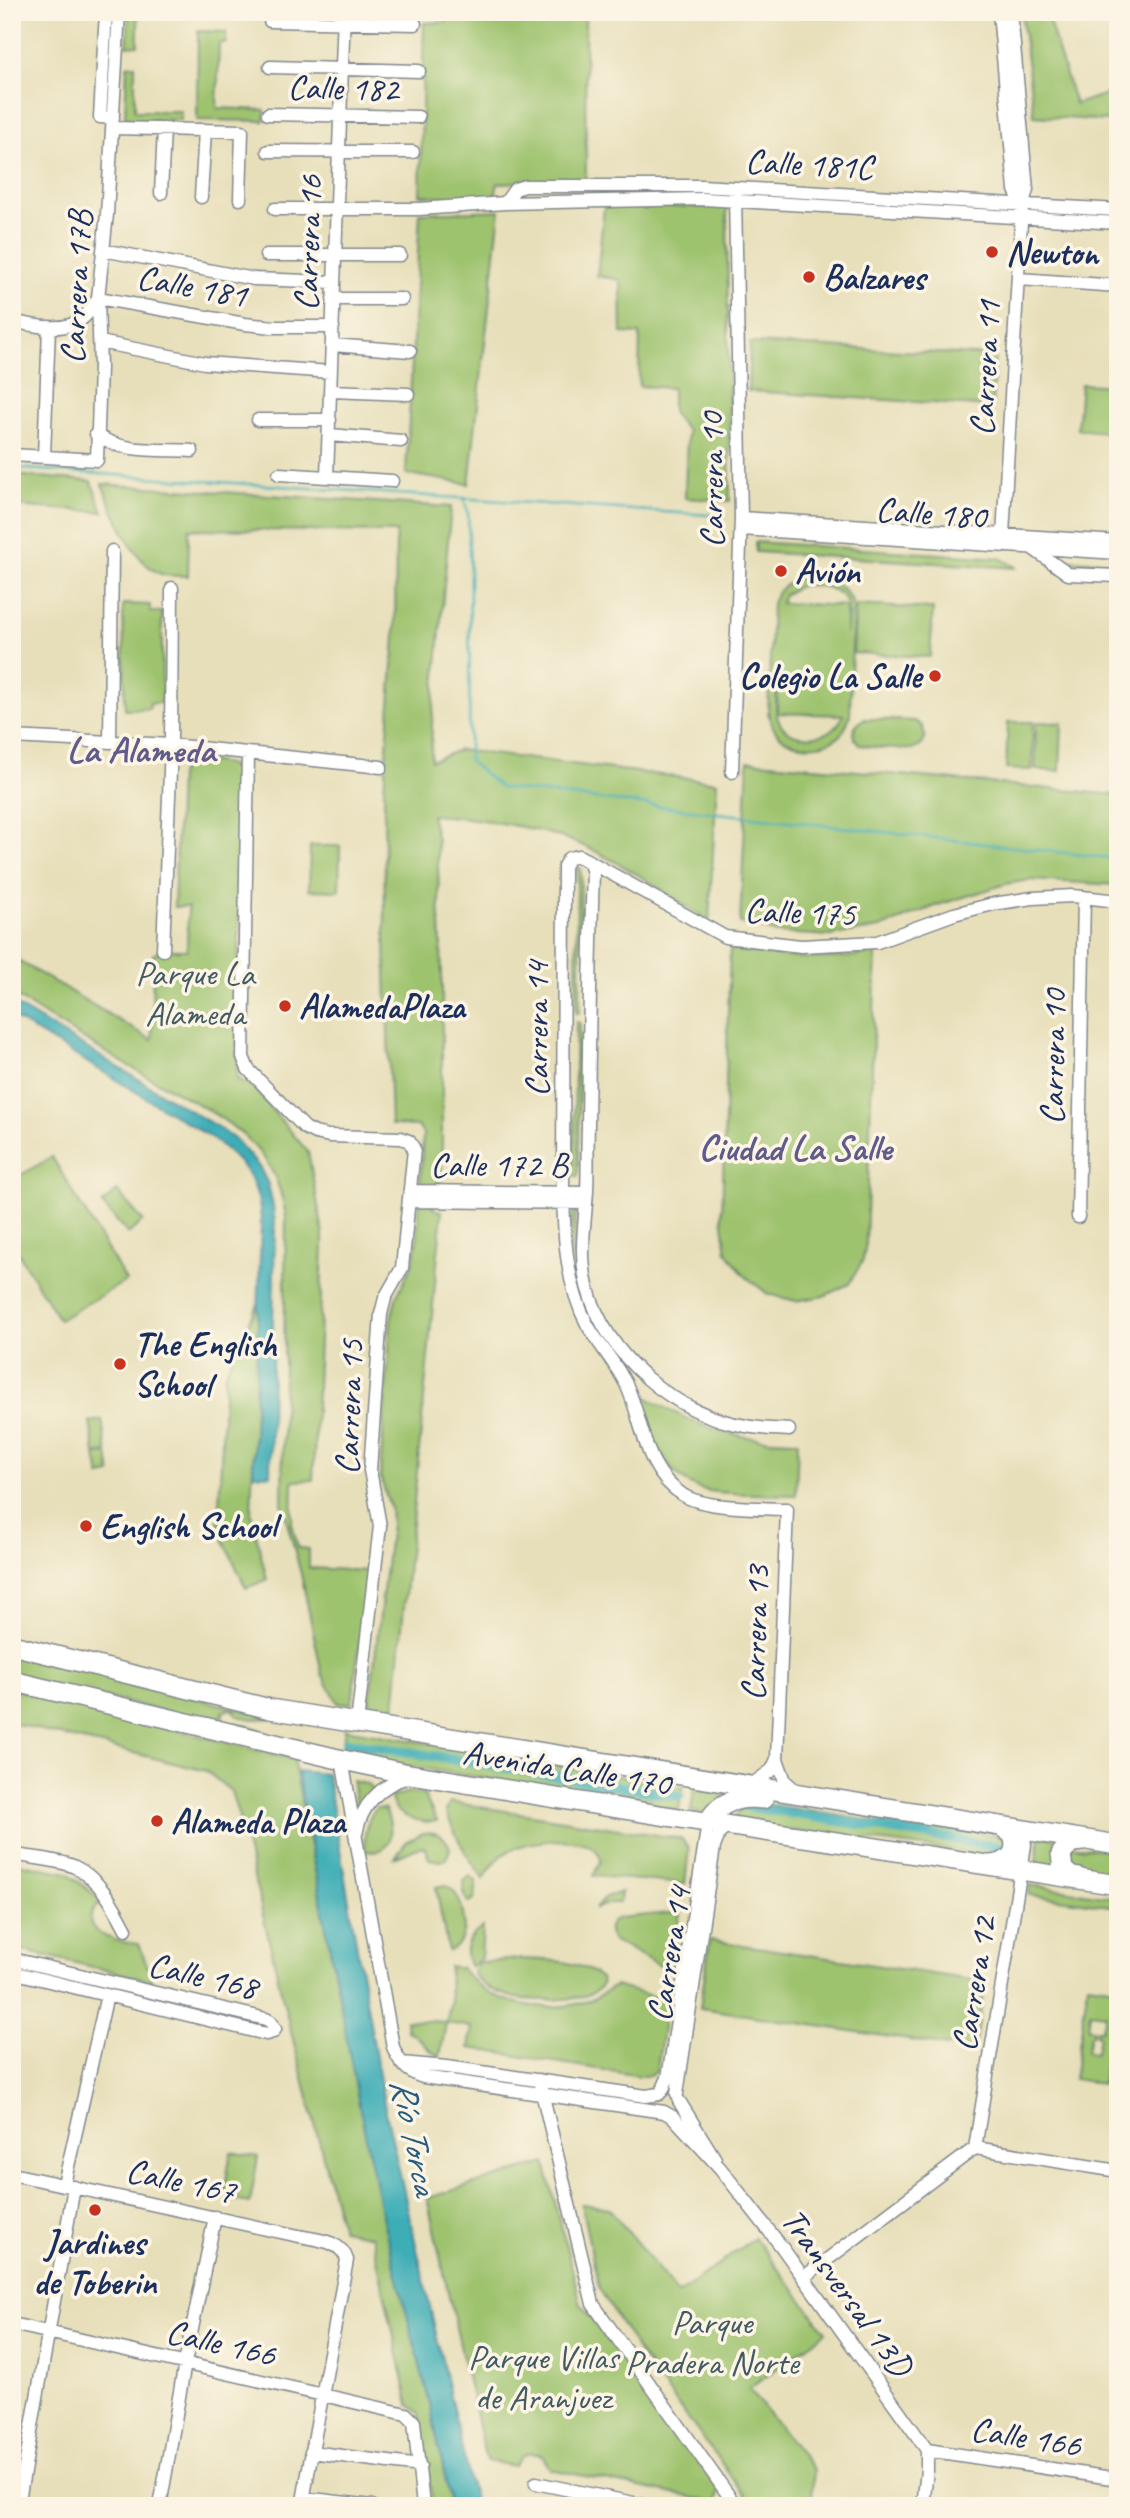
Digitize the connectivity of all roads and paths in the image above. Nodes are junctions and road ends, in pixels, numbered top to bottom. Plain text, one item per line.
1 (106, 12) edge
2 (119, 12) edge
3 (999, 12) edge
4 (1011, 12) edge
5 (344, 17) edge
6 (270, 21) dead end
7 (415, 24) dead end
8 (110, 57) junction
9 (270, 67) dead end
10 (342, 68) junction
11 (419, 71) dead end
12 (268, 114) dead end
13 (339, 116) junction
14 (418, 117) dead end
15 (113, 123) junction
16 (164, 129) junction
17 (205, 130) junction
18 (268, 151) dead end
19 (339, 152) junction
20 (413, 152) dead end
21 (160, 193) dead end
22 (735, 194) junction
23 (201, 197) dead end
24 (240, 198) dead end
25 (275, 209) dead end
26 (336, 209) junction
27 (1118, 210) edge
28 (1022, 211) junction
29 (1118, 223) edge
30 (103, 250) junction
31 (335, 254) junction
32 (266, 255) dead end
33 (400, 255) dead end
34 (1019, 279) junction
35 (334, 282) junction
36 (1118, 286) edge
37 (98, 298) junction
38 (333, 299) junction
39 (402, 299) dead end
40 (12, 321) edge
41 (49, 327) junction
42 (333, 327) junction
43 (100, 342) junction
44 (332, 345) junction
45 (410, 351) dead end
46 (331, 372) junction
47 (331, 391) junction
48 (408, 394) dead end
49 (258, 420) dead end
50 (330, 420) junction
51 (96, 434) junction
52 (330, 435) junction
53 (401, 441) dead end
54 (192, 451) dead end
55 (12, 455) edge
56 (44, 456) junction
57 (279, 474) dead end
58 (327, 476) junction
59 (393, 481) dead end
60 (741, 523) junction
61 (1003, 535) junction
62 (1118, 542) edge
63 (1032, 548) junction
64 (112, 551) dead end
65 (1118, 553) edge
66 (1118, 576) edge
67 (172, 588) dead end
68 (12, 737) edge
69 (110, 742) junction
70 (171, 746) junction
71 (248, 754) junction
72 (382, 767) dead end
73 (732, 772) dead end
74 (579, 856) junction
75 (1084, 897) junction
76 (1118, 901) edge
77 (163, 950) dead end
78 (411, 1196) junction
79 (563, 1197) junction
80 (586, 1198) junction
81 (1078, 1217) dead end
82 (623, 1352) junction
83 (626, 1384) junction
84 (789, 1430) dead end
85 (12, 1645) edge
86 (12, 1681) edge
87 (357, 1723) junction
88 (777, 1759) junction
89 (342, 1760) junction
90 (418, 1775) junction
91 (749, 1786) junction
92 (800, 1794) junction
93 (883, 1807) junction
94 (718, 1824) junction
95 (1001, 1826) junction
96 (1022, 1830) junction
97 (1089, 1841) junction
98 (356, 1845) junction
99 (1118, 1845) edge
100 (12, 1854) edge
101 (986, 1865) junction
102 (1021, 1870) junction
103 (1088, 1881) junction
104 (1118, 1885) edge
105 (126, 1929) dead end
106 (12, 1959) edge
107 (12, 1972) edge
108 (107, 1995) junction
109 (541, 2087) junction
110 (660, 2092) junction
111 (678, 2098) junction
112 (664, 2112) junction
113 (975, 2148) junction
114 (720, 2168) junction
115 (1118, 2171) edge
116 (12, 2174) edge
117 (69, 2185) junction
118 (215, 2217) junction
119 (804, 2277) junction
120 (12, 2324) edge
121 (48, 2332) junction
122 (185, 2362) junction
123 (321, 2396) junction
124 (927, 2450) junction
125 (312, 2452) junction
126 (419, 2466) junction
127 (1118, 2479) edge
128 (536, 2483) dead end
129 (303, 2502) edge
130 (731, 2503) edge
131 (18, 2506) edge
132 (160, 2506) edge
133 (372, 2506) edge
134 (423, 2506) edge
135 (648, 2506) edge
136 (923, 2506) edge

1 - 8 street
2 - 8 street
3 - 28 street, Carrera 11
4 - 28 street, Carrera 11
5 - 6 street
5 - 7 street
5 - 10 street, Carrera 16
8 - 15 street
9 - 10 street
10 - 11 street
10 - 13 street, Carrera 16
12 - 13 street, Calle 182
13 - 14 street, Calle 182
13 - 19 street, Carrera 16
15 - 16 street
15 - 30 street, Carrera 17B
16 - 17 street
16 - 21 street
17 - 23 street
17 - 24 street
18 - 19 street
19 - 20 street
19 - 26 street, Carrera 16
22 - 26 street, Calle 181C
22 - 28 street, Calle 181C
22 - 60 street, Carrera 10
25 - 26 street, Calle 181C
26 - 31 street, Carrera 16
27 - 28 street, Calle 181C
28 - 29 street, Calle 181C
28 - 34 street, Carrera 11
30 - 35 street
30 - 37 street, Carrera 17B
31 - 32 street
31 - 33 street
31 - 35 street, Carrera 16
34 - 36 street
34 - 61 street, Carrera 11
35 - 38 street, Carrera 16
37 - 41 street, Calle 181
37 - 42 street, Calle 181
37 - 43 street, Carrera 17B
38 - 39 street
38 - 42 street, Carrera 16
40 - 41 street, Calle 181
41 - 56 street
42 - 44 street, Carrera 16
43 - 46 street
43 - 51 street, Carrera 17B
44 - 45 street
44 - 46 street, Carrera 16
46 - 47 street, Carrera 16
47 - 48 street
47 - 50 street, Carrera 16
49 - 50 street
50 - 52 street, Carrera 16
51 - 54 street
51 - 56 street, Carrera 17B
52 - 53 street
52 - 58 street, Carrera 16
55 - 56 street
57 - 58 street
58 - 59 street
60 - 61 street, Calle 180
60 - 63 street, Calle 180
60 - 73 street, Carrera 10
61 - 62 street, Calle 180
63 - 65 street, Calle 180
63 - 66 street
64 - 69 street
67 - 70 street
68 - 69 street
69 - 70 street
70 - 71 street
70 - 77 street
71 - 72 street
71 - 78 street, Carrera 15
74 - 75 street, Calle 175
74 - 79 street, Carrera 14
74 - 80 street
75 - 76 street, Calle 175
75 - 81 street, Carrera 10
78 - 79 street, Calle 172 B
78 - 87 street, Carrera 15
79 - 80 street, Calle 172 B
79 - 83 street, Carrera 14
80 - 82 street
82 - 83 street
82 - 84 street
83 - 88 street, Carrera 13
85 - 87 main road, Avenida Calle 170
86 - 89 main road, Avenida Calle 170
87 - 91 main road, Avenida Calle 170
88 - 91 street
88 - 92 street
89 - 90 main road, Avenida Calle 170
89 - 98 street
90 - 94 main road, Avenida Calle 170
90 - 98 street
91 - 92 main road, Avenida Calle 170
92 - 93 main road, Avenida Calle 170
93 - 94 main road
93 - 95 main road, Avenida Calle 170
94 - 101 main road, Avenida Calle 170
94 - 110 street, Carrera 14
94 - 111 street, Carrera 14
95 - 96 main road, Avenida Calle 170
95 - 101 main road
96 - 97 main road, Avenida Calle 170
96 - 102 street, Carrera 12
97 - 99 main road, Avenida Calle 170
97 - 103 main road
98 - 109 street
100 - 105 street
101 - 102 main road, Avenida Calle 170
102 - 103 main road, Avenida Calle 170
102 - 113 street, Carrera 12
103 - 104 main road, Avenida Calle 170
106 - 108 street, Calle 168
107 - 108 street, Calle 168
108 - 117 street
109 - 110 street
109 - 112 street
109 - 130 street
110 - 111 street
110 - 112 street
111 - 112 street
111 - 114 street
112 - 114 street
113 - 115 street
113 - 119 street
114 - 119 street, Transversal 13D
116 - 117 street, Calle 167
117 - 118 street, Calle 167
117 - 121 street
118 - 122 street
118 - 123 street, Calle 167
119 - 124 street, Transversal 13D
120 - 121 street, Calle 166
121 - 122 street, Calle 166
121 - 131 street
122 - 123 street, Calle 166
122 - 132 street
123 - 125 street
123 - 126 street, Calle 166
124 - 127 street, Calle 166
124 - 136 street
125 - 126 street
125 - 129 street
126 - 134 street
128 - 135 street
129 - 133 street

